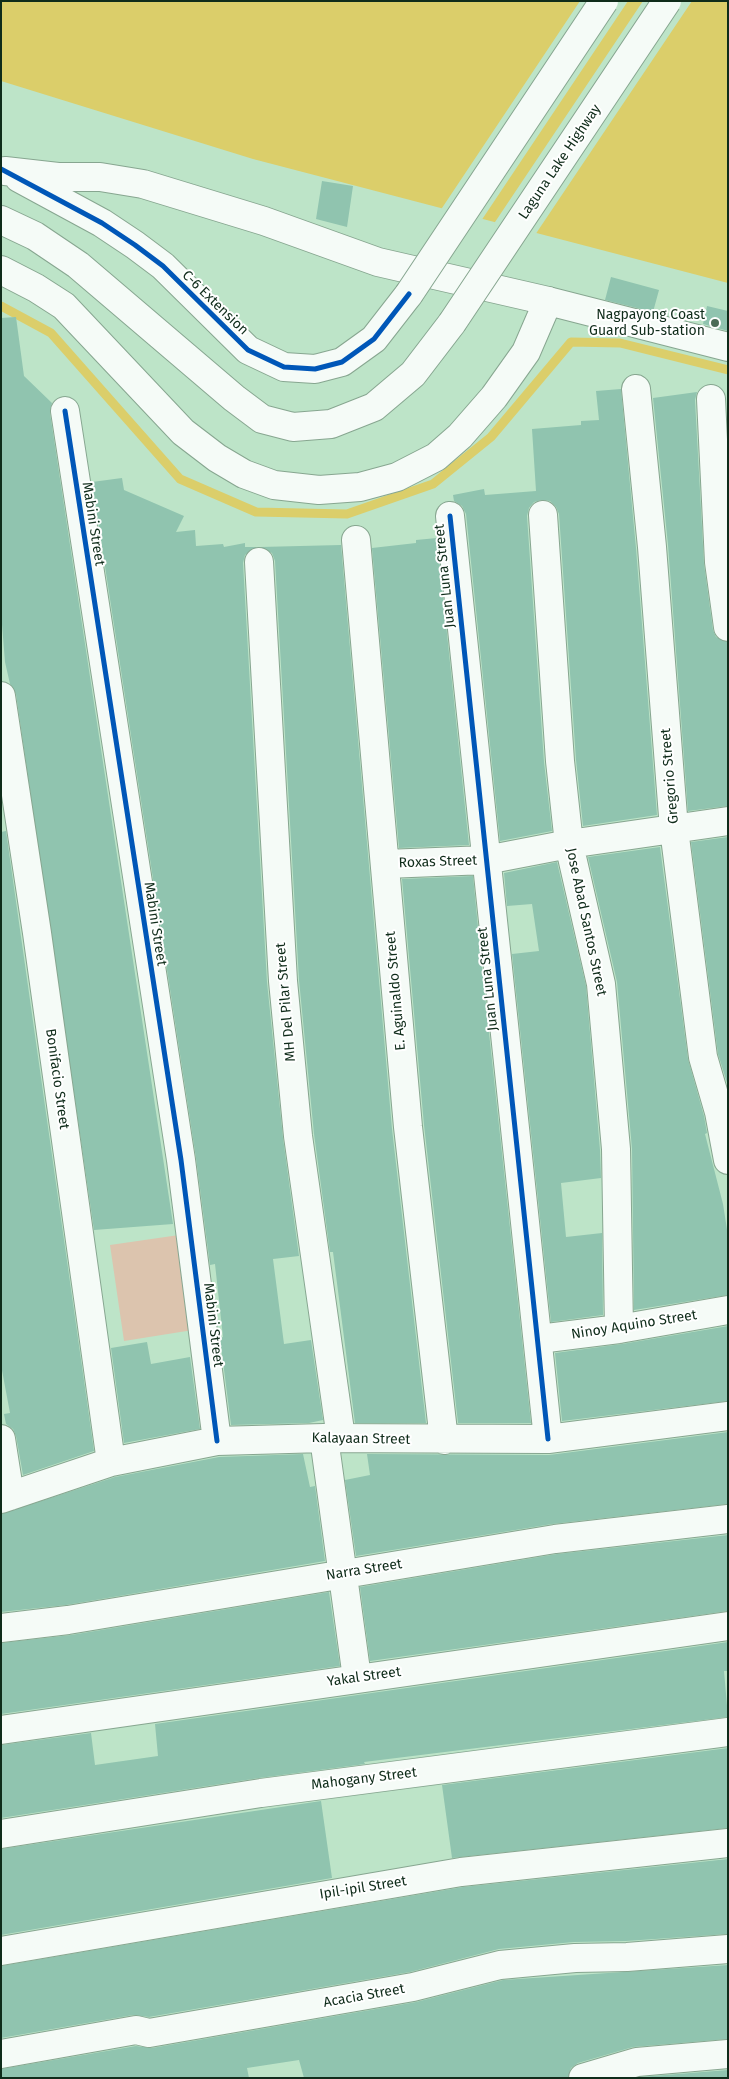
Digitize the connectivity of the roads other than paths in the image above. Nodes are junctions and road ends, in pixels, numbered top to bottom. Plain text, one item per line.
1 (604, 1) edge
2 (667, 1) edge
3 (3, 171) edge
4 (1, 220) edge
5 (1, 270) edge
6 (548, 301) junction
7 (728, 347) edge
8 (636, 389) dead end
9 (711, 399) dead end
10 (65, 411) dead end
11 (543, 514) dead end
12 (450, 516) dead end
13 (356, 540) dead end
14 (259, 562) dead end
15 (728, 627) edge
16 (1, 696) edge
17 (728, 821) edge
18 (674, 829) junction
19 (569, 844) junction
20 (486, 860) junction
21 (386, 864) junction
22 (728, 1160) edge
23 (728, 1310) edge
24 (619, 1329) junction
25 (539, 1339) junction
26 (728, 1416) edge
27 (333, 1438) junction
28 (1, 1439) edge
29 (548, 1439) junction
30 (444, 1440) junction
31 (217, 1441) junction
32 (111, 1462) junction
33 (6, 1497) edge
34 (728, 1519) edge
35 (343, 1574) junction
36 (728, 1626) edge
37 (1, 1628) edge
38 (358, 1678) junction
39 (1, 1730) edge
40 (728, 1732) edge
41 (1, 1834) edge
42 (728, 1843) edge
43 (728, 1950) edge
44 (1, 1951) edge
45 (1, 2054) edge
46 (728, 2054) edge
47 (583, 2078) edge

1 - 3 street, C-6 Extension, bridge
2 - 4 street, Laguna Lake Highway, bridge
3 - 6 street
5 - 6 street
6 - 7 street
8 - 18 street, Gregorio Street
9 - 15 street
10 - 31 street, Mabini Street
11 - 19 street, Jose Abad Santos Street
12 - 20 street, Juan Luna Street
13 - 21 street, E. Aguinaldo Street
14 - 27 street, MH Del Pilar Street
16 - 32 street, Bonifacio Street
17 - 18 street, Roxas Street
18 - 19 street, Roxas Street
18 - 22 street, Gregorio Street
19 - 20 street, Roxas Street
19 - 24 street, Jose Abad Santos Street
20 - 21 street, Roxas Street
20 - 25 street, Juan Luna Street
21 - 30 street, E. Aguinaldo Street
23 - 24 street, Ninoy Aquino Street
24 - 25 street, Ninoy Aquino Street
25 - 29 street, Juan Luna Street
26 - 29 street, Kalayaan Street
27 - 30 street, Kalayaan Street
27 - 31 street, Kalayaan Street
27 - 35 street, MH Del Pilar Street
28 - 33 street
29 - 30 street, Kalayaan Street
31 - 32 street, Kalayaan Street
32 - 33 street, Kalayaan Street
34 - 35 street, Narra Street
35 - 37 street, Narra Street
35 - 38 street, MH Del Pilar Street
36 - 38 street, Yakal Street
38 - 39 street, Yakal Street
40 - 41 street, Mahogany Street
42 - 44 street, Ipil-ipil Street
43 - 45 street, Acacia Street
46 - 47 street

